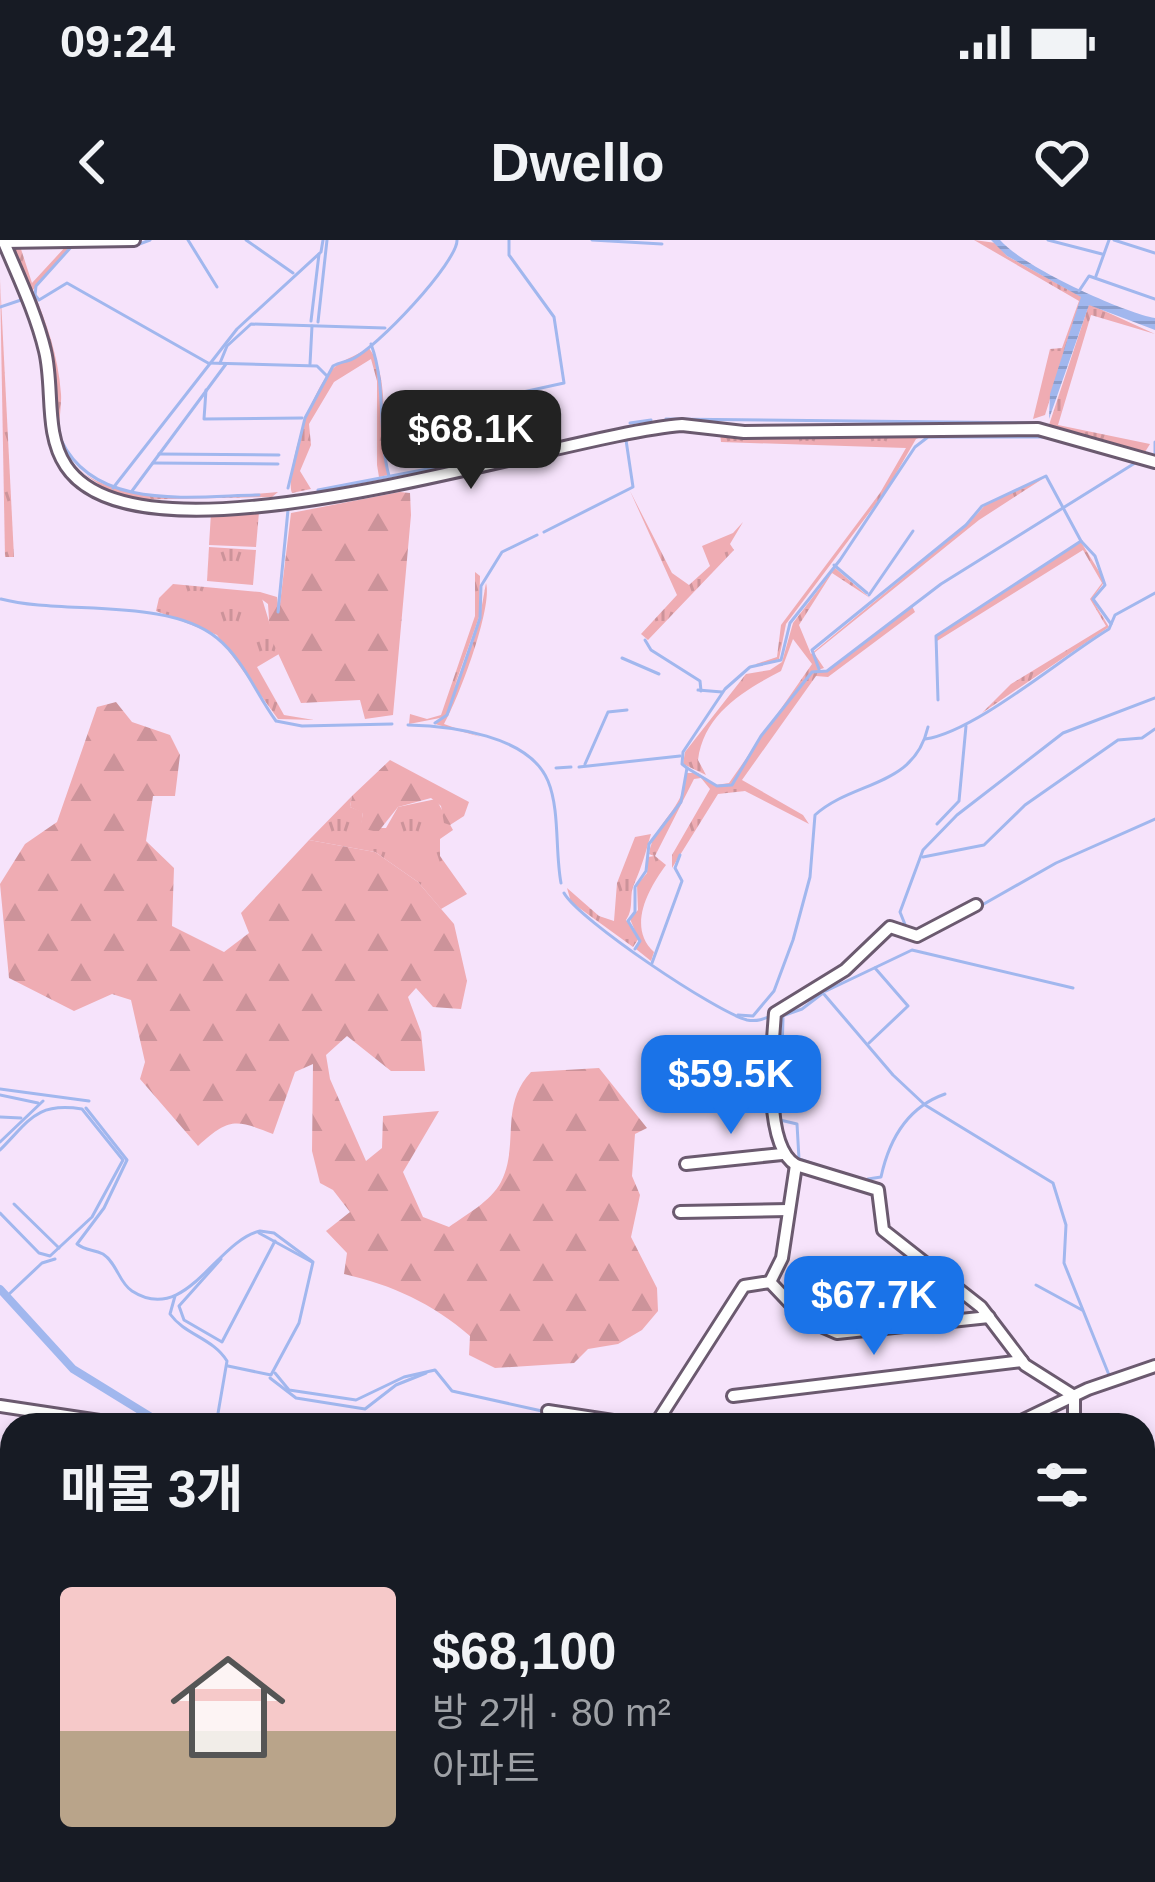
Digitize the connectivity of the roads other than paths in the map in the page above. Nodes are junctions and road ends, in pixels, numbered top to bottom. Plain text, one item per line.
1 (134, 240) edge
2 (3, 241) edge
3 (1155, 462) edge
4 (976, 905) dead end
5 (782, 1154) junction
6 (686, 1163) dead end
7 (796, 1165) junction
8 (789, 1210) junction
9 (680, 1212) dead end
10 (770, 1282) junction
11 (989, 1317) junction
12 (1022, 1361) junction
13 (1155, 1366) edge
14 (733, 1396) dead end
15 (1074, 1396) junction
16 (0, 1406) edge
17 (548, 1412) dead end
18 (46, 1413) edge
19 (555, 1413) edge
20 (663, 1413) edge
21 (1038, 1413) edge
22 (1074, 1413) edge

1 - 2 street
2 - 3 street
4 - 5 street
5 - 6 street
5 - 7 street
7 - 8 street
7 - 11 street
8 - 9 street
8 - 10 street
10 - 11 street
10 - 20 street
11 - 12 street
12 - 14 street
12 - 15 street
13 - 15 street
15 - 21 street
15 - 22 street
16 - 18 street
17 - 19 street

